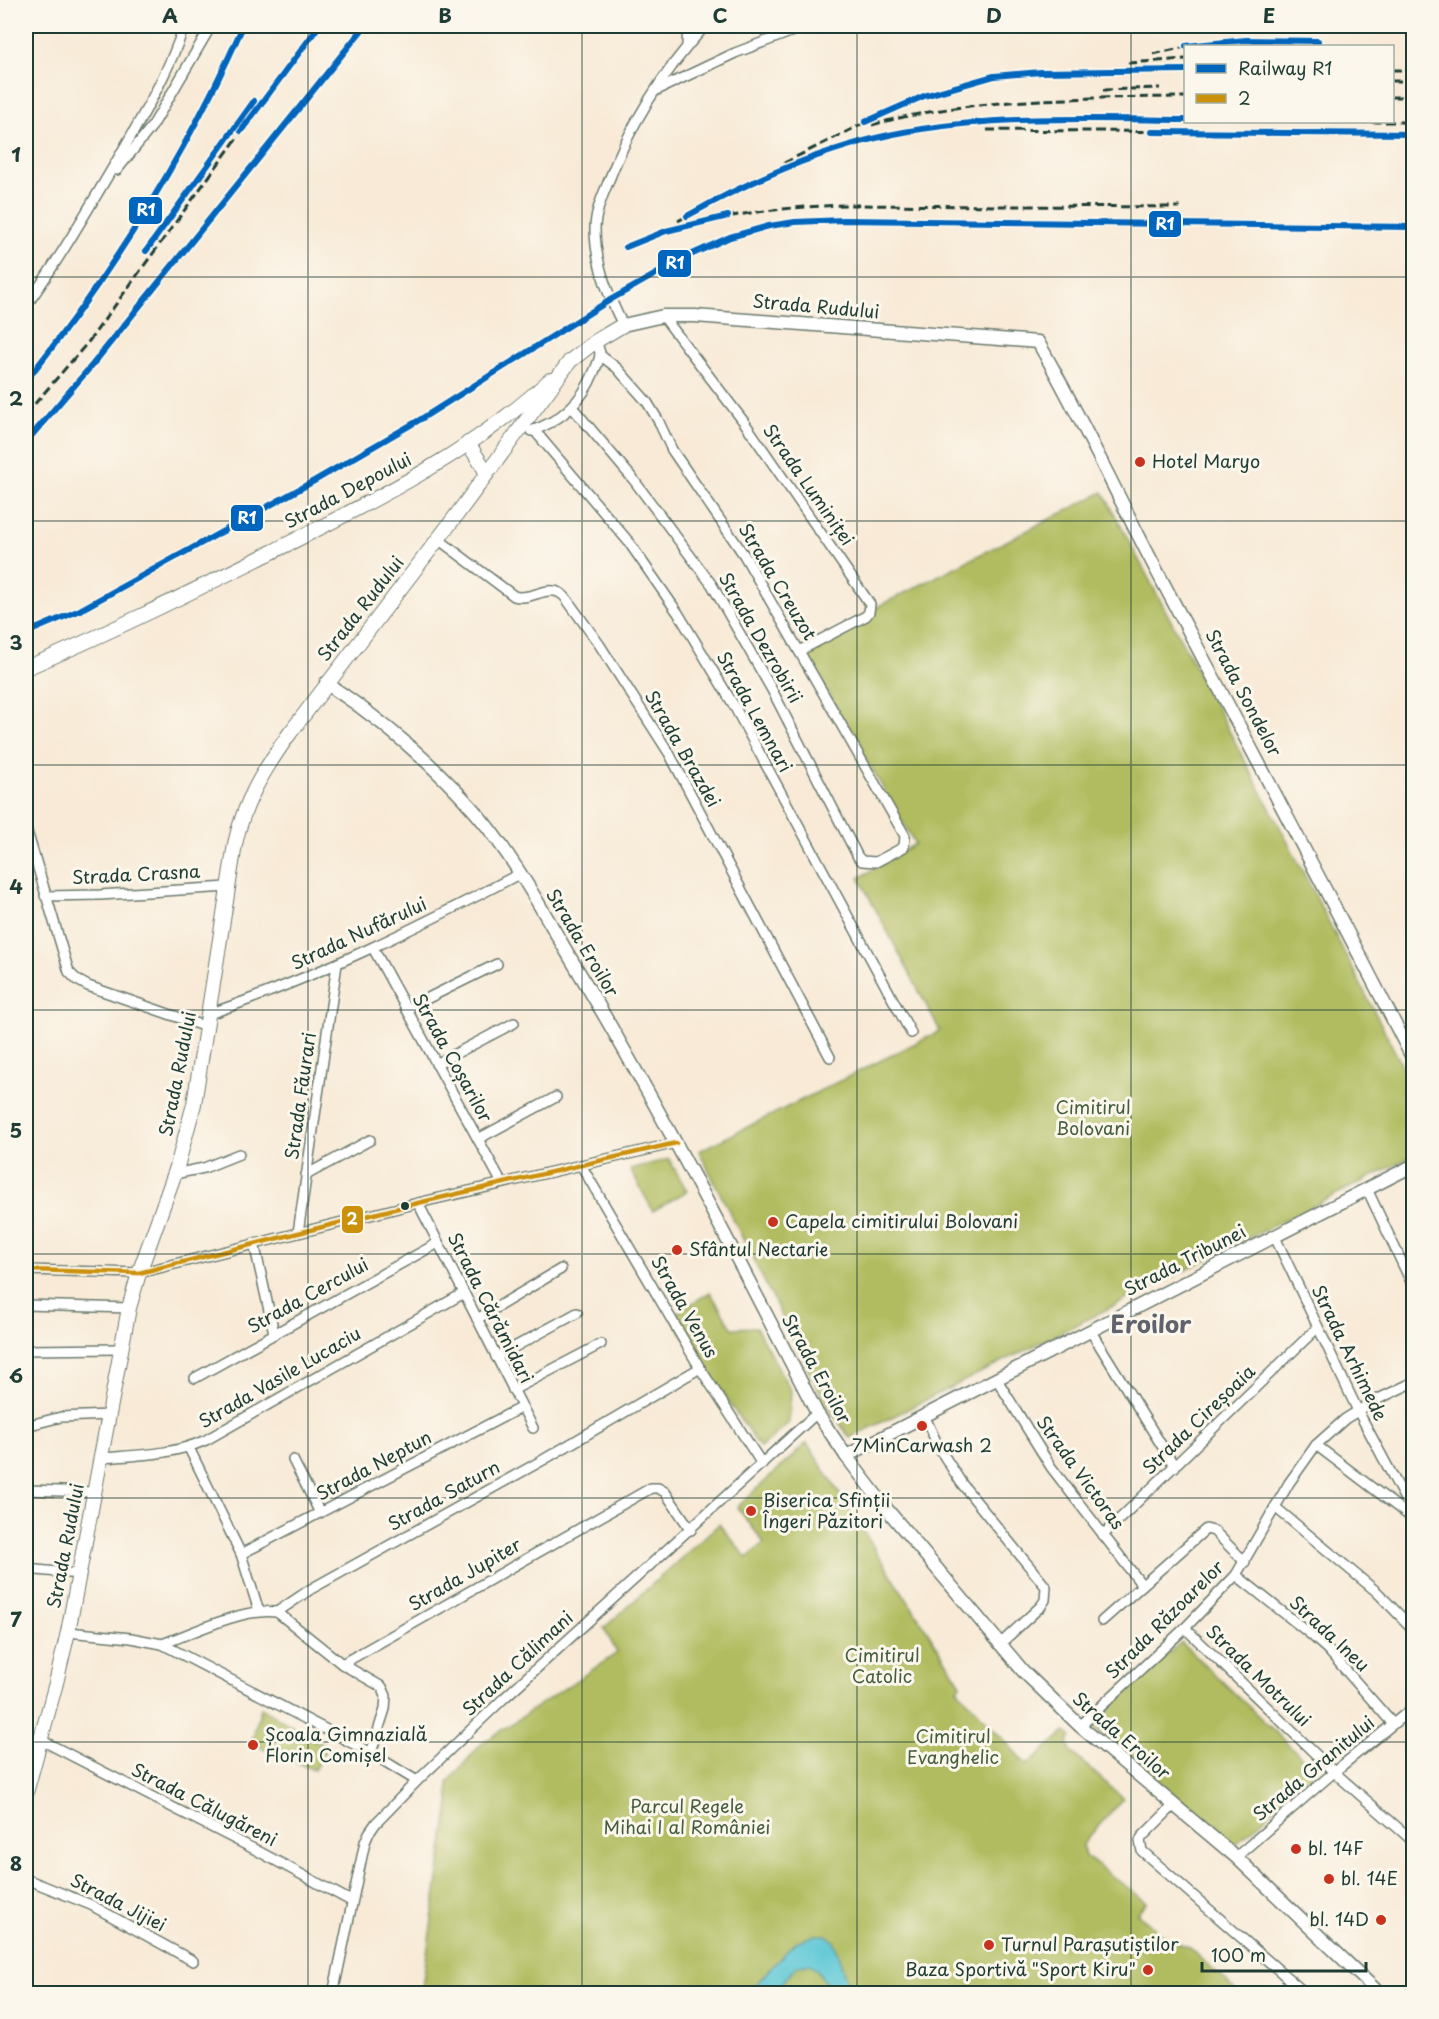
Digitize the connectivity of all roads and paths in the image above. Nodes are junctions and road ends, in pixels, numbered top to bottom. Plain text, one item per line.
1 (184, 26) edge
2 (211, 26) edge
3 (688, 26) edge
4 (705, 26) edge
5 (806, 26) edge
6 (687, 45) junction
7 (655, 91) junction
8 (98, 193) junction
9 (26, 306) edge
10 (663, 316) junction
11 (623, 326) junction
12 (596, 341) junction
13 (1038, 342) joint
14 (600, 355) junction
15 (570, 361) junction
16 (572, 407) junction
17 (534, 430) junction
18 (517, 435) junction
19 (468, 443) junction
20 (487, 473) junction
21 (438, 539) junction
22 (799, 651) junction
23 (26, 669) edge
24 (326, 683) junction
25 (26, 828) edge
26 (906, 841) joint
27 (519, 874) junction
28 (228, 887) junction
29 (45, 896) junction
30 (373, 948) junction
31 (337, 964) junction
32 (497, 964) dead end
33 (406, 1009) junction
34 (207, 1020) junction
35 (514, 1023) dead end
36 (911, 1034) dead end
37 (830, 1057) dead end
38 (1413, 1061) edge
39 (436, 1064) junction
40 (556, 1097) dead end
41 (478, 1139) junction
42 (370, 1140) dead end
43 (676, 1143) junction
44 (238, 1154) dead end
45 (581, 1165) junction
46 (1413, 1165) edge
47 (174, 1174) junction
48 (306, 1175) junction
49 (502, 1184) junction
50 (1367, 1189) junction
51 (418, 1203) junction
52 (298, 1233) junction
53 (1274, 1235) junction
54 (438, 1243) junction
55 (254, 1244) junction
56 (561, 1269) dead end
57 (26, 1270) edge
58 (139, 1273) junction
59 (1413, 1288) edge
60 (464, 1293) junction
61 (26, 1305) edge
62 (129, 1308) junction
63 (577, 1313) dead end
64 (477, 1318) junction
65 (1317, 1328) junction
66 (1089, 1330) junction
67 (274, 1333) junction
68 (601, 1344) dead end
69 (120, 1349) junction
70 (26, 1350) edge
71 (496, 1357) junction
72 (700, 1368) junction
73 (195, 1378) dead end
74 (996, 1378) junction
75 (1413, 1382) edge
76 (513, 1390) junction
77 (522, 1407) junction
78 (1359, 1411) junction
79 (817, 1413) junction
80 (109, 1415) junction
81 (924, 1415) junction
82 (26, 1426) edge
83 (533, 1428) dead end
84 (1316, 1445) junction
85 (189, 1448) junction
86 (846, 1456) junction
87 (101, 1458) junction
88 (293, 1460) dead end
89 (762, 1464) junction
90 (1175, 1467) junction
91 (26, 1490) edge
92 (95, 1492) junction
93 (1275, 1508) junction
94 (320, 1513) junction
95 (1413, 1517) edge
96 (691, 1530) junction
97 (1103, 1535) junction
98 (241, 1554) junction
99 (1245, 1562) junction
100 (26, 1569) edge
101 (79, 1574) junction
102 (1236, 1575) junction
103 (1142, 1585) junction
104 (259, 1611) junction
105 (277, 1612) junction
106 (1102, 1621) dead end
107 (1185, 1628) junction
108 (1413, 1630) edge
109 (68, 1632) junction
110 (162, 1644) junction
111 (999, 1645) junction
112 (342, 1664) junction
113 (1413, 1707) edge
114 (1393, 1724) junction
115 (1080, 1726) junction
116 (41, 1740) junction
117 (371, 1753) junction
118 (1334, 1772) junction
119 (417, 1780) junction
120 (26, 1793) edge
121 (1174, 1805) junction
122 (1413, 1842) edge
123 (1236, 1857) junction
124 (26, 1879) edge
125 (351, 1901) junction
126 (193, 1961) dead end
127 (333, 1994) edge
128 (1306, 1994) edge
129 (1380, 1994) edge

1 - 8 street
2 - 8 street
3 - 6 street
4 - 6 street
5 - 7 street
6 - 7 street
7 - 11 street
8 - 9 street
10 - 11 street, Strada Rudului
10 - 13 street, Strada Rudului
10 - 22 street, Strada Luminiței
11 - 12 main road, Strada Rudului
12 - 14 street
12 - 15 main road, Strada Rudului
13 - 38 street, Strada Sondelor
14 - 16 street
14 - 22 street, Strada Creuzot
15 - 18 main road, Strada Rudului
15 - 19 main road, Strada Depoului
16 - 17 street
16 - 26 street, Strada Dezrobirii
17 - 18 street
17 - 36 street, Strada Lemnari
18 - 20 main road, Strada Rudului
19 - 20 main road
19 - 23 main road, Strada Depoului
20 - 21 main road, Strada Rudului
21 - 24 main road, Strada Rudului
21 - 37 street, Strada Brazdei
22 - 26 street, Strada Creuzot
24 - 27 street, Strada Eroilor
24 - 28 main road, Strada Rudului
25 - 29 street
27 - 30 street, Strada Nufărului
27 - 43 street, Strada Eroilor
28 - 29 street, Strada Crasna
28 - 34 main road, Strada Rudului
29 - 34 street
30 - 31 street, Strada Nufărului
30 - 33 street, Strada Coșarilor
31 - 34 street, Strada Nufărului
31 - 48 street, Strada Făurari
32 - 33 street
33 - 39 street, Strada Coșarilor
34 - 47 main road, Strada Rudului
35 - 39 street
39 - 41 street, Strada Coșarilor
40 - 41 street
41 - 49 street, Strada Coșarilor
42 - 48 street
43 - 45 street
43 - 79 street, Strada Eroilor
44 - 47 street
45 - 49 street
45 - 72 street, Strada Venus
46 - 50 street, Strada Tribunei
47 - 58 main road, Strada Rudului
48 - 52 street, Strada Făurari
49 - 51 street
50 - 53 street, Strada Tribunei
50 - 59 street
51 - 52 street
51 - 54 street, Strada Cărămidari
52 - 55 street
53 - 65 street, Strada Arhimede
53 - 66 street, Strada Tribunei
54 - 60 street, Strada Cărămidari
54 - 67 street, Strada Cercului
55 - 58 street
55 - 67 street
56 - 64 street
57 - 58 street
58 - 62 main road, Strada Rudului
60 - 64 street, Strada Cărămidari
60 - 85 street, Strada Vasile Lucaciu
61 - 62 street
62 - 69 main road, Strada Rudului
63 - 71 street
64 - 71 street, Strada Cărămidari
65 - 78 street, Strada Arhimede
65 - 90 street, Strada Cireșoaia
66 - 74 street, Strada Tribunei
66 - 90 street
67 - 73 street, Strada Cercului
68 - 76 street
69 - 70 street
69 - 80 main road, Strada Rudului
71 - 76 street, Strada Cărămidari
72 - 89 street, Strada Venus
72 - 105 street, Strada Saturn
74 - 81 street, Strada Tribunei
74 - 97 street, Strada Victoras
75 - 78 street, Strada Răzoarelor
76 - 77 street, Strada Cărămidari
77 - 83 street, Strada Cărămidari
77 - 94 street, Strada Neptun
78 - 84 street, Strada Răzoarelor
78 - 95 street, Strada Arhimede
79 - 86 street, Strada Eroilor
79 - 89 street, Strada Călimani
80 - 82 street
80 - 87 main road, Strada Rudului
81 - 86 street, Strada Tribunei
81 - 111 street
84 - 93 street, Strada Răzoarelor
84 - 95 street, Strada Arhimede
85 - 87 street, Strada Vasile Lucaciu
85 - 98 street
86 - 111 street, Strada Eroilor
87 - 92 main road, Strada Rudului
88 - 94 street
89 - 96 street, Strada Călimani
90 - 97 street, Strada Cireșoaia
91 - 92 street
92 - 101 main road, Strada Rudului
93 - 99 street, Strada Răzoarelor
93 - 108 street
94 - 98 street, Strada Neptun
96 - 112 street, Strada Jupiter
96 - 119 street, Strada Călimani
97 - 103 street, Strada Victoras
98 - 104 street
99 - 102 street, Strada Răzoarelor
99 - 103 street
100 - 101 street
101 - 109 main road, Strada Rudului
102 - 107 street, Strada Răzoarelor
102 - 114 street, Strada Ineu
103 - 106 street
104 - 105 street
104 - 110 street
105 - 112 street
107 - 115 street, Strada Răzoarelor
107 - 118 street, Strada Motrului
109 - 110 street
109 - 116 main road, Strada Rudului
110 - 117 street
111 - 115 street, Strada Eroilor
112 - 117 street
113 - 114 street, Strada Granitului
114 - 118 street, Strada Granitului
115 - 121 street, Strada Eroilor
116 - 120 main road, Strada Rudului
116 - 125 street, Strada Călugăreni
117 - 119 street
118 - 122 street, Strada Motrului
118 - 123 street, Strada Granitului
119 - 125 street, Strada Călimani
121 - 123 street, Strada Eroilor
121 - 128 street
123 - 129 street, Strada Eroilor
124 - 126 street, Strada Jijiei
125 - 127 street, Strada Călimani

